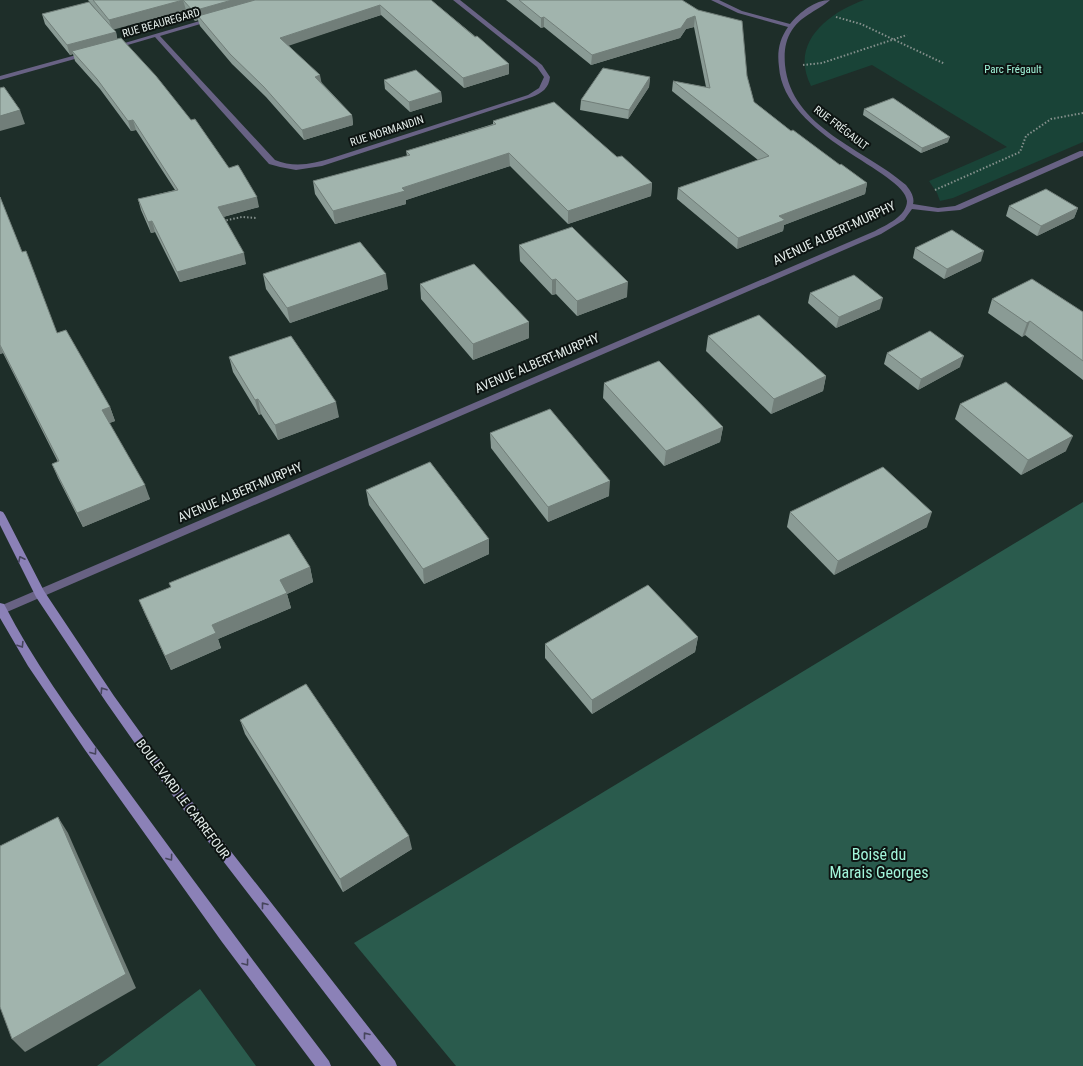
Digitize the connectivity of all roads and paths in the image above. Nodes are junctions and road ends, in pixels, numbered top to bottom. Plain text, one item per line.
1 (456, 0) edge
2 (714, 0) edge
3 (827, 0) edge
4 (830, 16) dead end
5 (219, 18) edge
6 (791, 26) junction
7 (156, 35) junction
8 (907, 35) dead end
9 (894, 40) junction
10 (107, 49) edge
11 (93, 53) edge
12 (945, 64) dead end
13 (803, 65) dead end
14 (0, 78) edge
15 (1083, 113) edge
16 (1083, 153) edge
17 (935, 190) dead end
18 (911, 206) junction
19 (257, 218) dead end
20 (220, 223) edge
21 (0, 516) edge
22 (40, 594) junction
23 (1, 610) edge
24 (324, 1066) edge
25 (390, 1066) edge

1 - 7 street, RUE NORMANDIN
2 - 6 street
3 - 6 street, RUE FRÉGAULT
4 - 9 path
5 - 7 street, RUE BEAUREGARD
6 - 18 street, RUE FRÉGAULT
7 - 10 street, RUE BEAUREGARD
8 - 9 path
9 - 12 path
9 - 13 path
11 - 14 street
15 - 17 path
16 - 18 street, AVENUE ALBERT-MURPHY
18 - 22 street, AVENUE ALBERT-MURPHY
19 - 20 path
22 -> 21 street, BOULEVARD LE CARREFOUR
22 - 23 street, AVENUE ALBERT-MURPHY
25 -> 22 street, BOULEVARD LE CARREFOUR
23 -> 24 street

